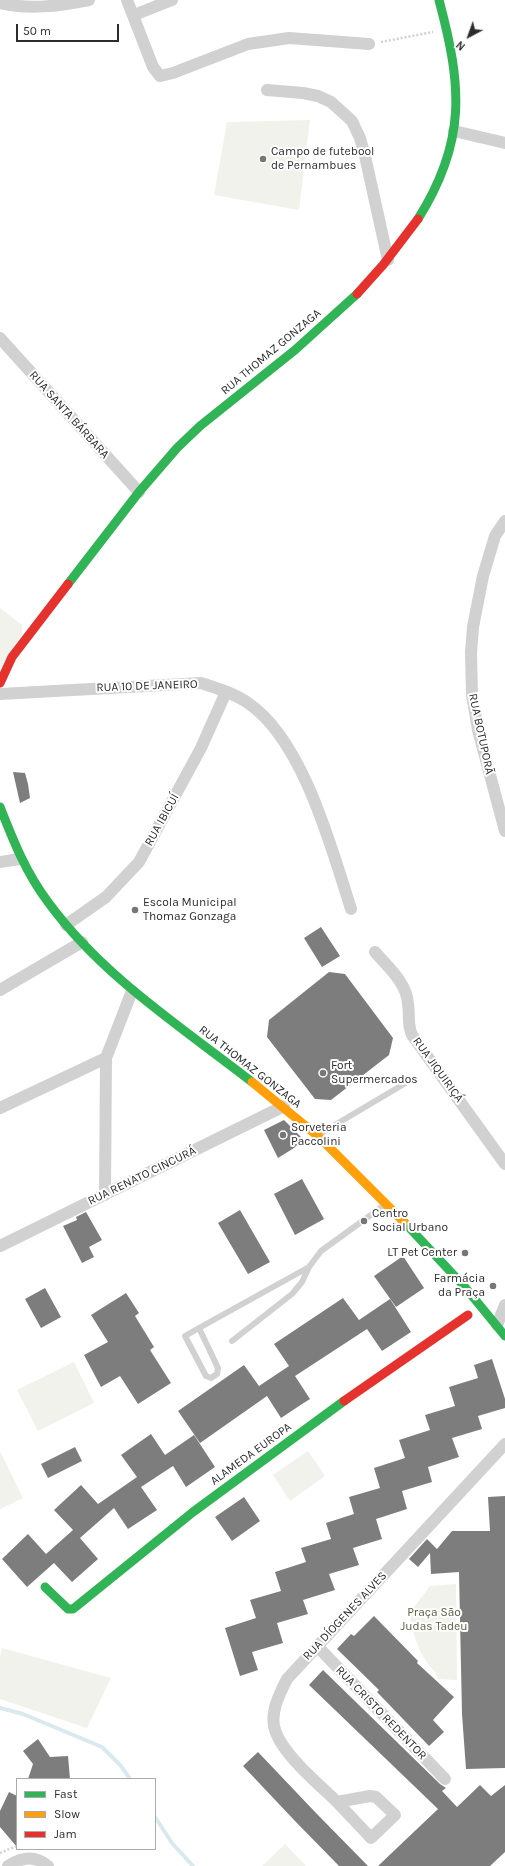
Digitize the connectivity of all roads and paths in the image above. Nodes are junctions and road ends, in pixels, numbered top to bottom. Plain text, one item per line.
1 (88, 0) edge
2 (127, 0) edge
3 (172, 0) edge
4 (439, 0) edge
5 (0, 3) edge
6 (134, 15) junction
7 (447, 29) junction
8 (369, 44) joint
9 (268, 90) dead end
10 (454, 131) junction
11 (505, 143) edge
12 (388, 260) junction
13 (0, 338) edge
14 (139, 492) junction
15 (505, 521) edge
16 (0, 683) edge
17 (226, 692) junction
18 (0, 694) edge
19 (0, 807) edge
20 (505, 831) edge
21 (20, 859) junction
22 (0, 862) edge
23 (351, 908) dead end
24 (66, 924) junction
25 (82, 942) junction
26 (375, 952) dead end
27 (0, 990) edge
28 (132, 991) junction
29 (106, 1058) junction
30 (409, 1081) dead end
31 (284, 1106) junction
32 (0, 1108) edge
33 (316, 1136) junction
34 (505, 1164) edge
35 (104, 1195) junction
36 (386, 1204) junction
37 (0, 1246) edge
38 (309, 1267) junction
39 (481, 1306) junction
40 (505, 1306) edge
41 (468, 1315) joint
42 (497, 1325) junction
43 (199, 1328) junction
44 (505, 1336) edge
45 (232, 1341) dead end
46 (505, 1444) edge
47 (45, 1587) dead end
48 (318, 1647) junction
49 (445, 1779) dead end
50 (337, 1802) dead end
51 (16, 1846) edge
52 (0, 1853) edge
53 (8, 1866) edge
54 (48, 1866) edge

1 - 5 street
2 - 6 street
3 - 6 street
4 - 7 main road, RUA THOMAZ GONZAGA
6 - 8 street
7 - 8 path
7 - 10 main road, RUA THOMAZ GONZAGA
9 - 12 street
10 - 11 street
10 - 12 main road, RUA THOMAZ GONZAGA
12 - 14 main road, RUA THOMAZ GONZAGA
13 - 14 street, RUA SANTA BÁRBARA
14 - 16 main road, RUA THOMAZ GONZAGA
15 - 20 street, RUA BOTUPORÃ
17 - 18 street, RUA 10 DE JANEIRO
17 - 23 street, RUA 10 DE JANEIRO
17 - 24 street, RUA IBICUÍ
19 - 21 main road, RUA THOMAZ GONZAGA
21 - 22 street
21 - 24 main road, RUA THOMAZ GONZAGA
24 - 25 main road, RUA THOMAZ GONZAGA
25 - 27 street
25 - 28 main road, RUA THOMAZ GONZAGA
26 - 34 street, RUA JIQUIRIÇÁ
28 - 29 street
28 - 31 main road, RUA THOMAZ GONZAGA
29 - 32 street
29 - 35 street
30 - 33 lane
31 - 33 main road, RUA THOMAZ GONZAGA
31 - 35 street, RUA RENATO CINCURÁ
33 - 36 main road, RUA THOMAZ GONZAGA
35 - 37 street, RUA RENATO CINCURÁ
36 - 38 lane
36 - 39 main road, RUA THOMAZ GONZAGA
38 - 43 lane
38 - 45 lane
39 - 41 lane, ALAMEDA EUROPA
39 - 42 main road, RUA THOMAZ GONZAGA
40 - 42 street
41 - 47 main road, ALAMEDA EUROPA
42 - 44 main road, RUA THOMAZ GONZAGA
43 - 43 lane
46 - 48 street, RUA DÍOGENES ALVES
48 - 49 street, RUA CRISTO REDENTOR
48 - 50 street, RUA DÍOGENES ALVES
51 - 52 path
53 - 54 street

